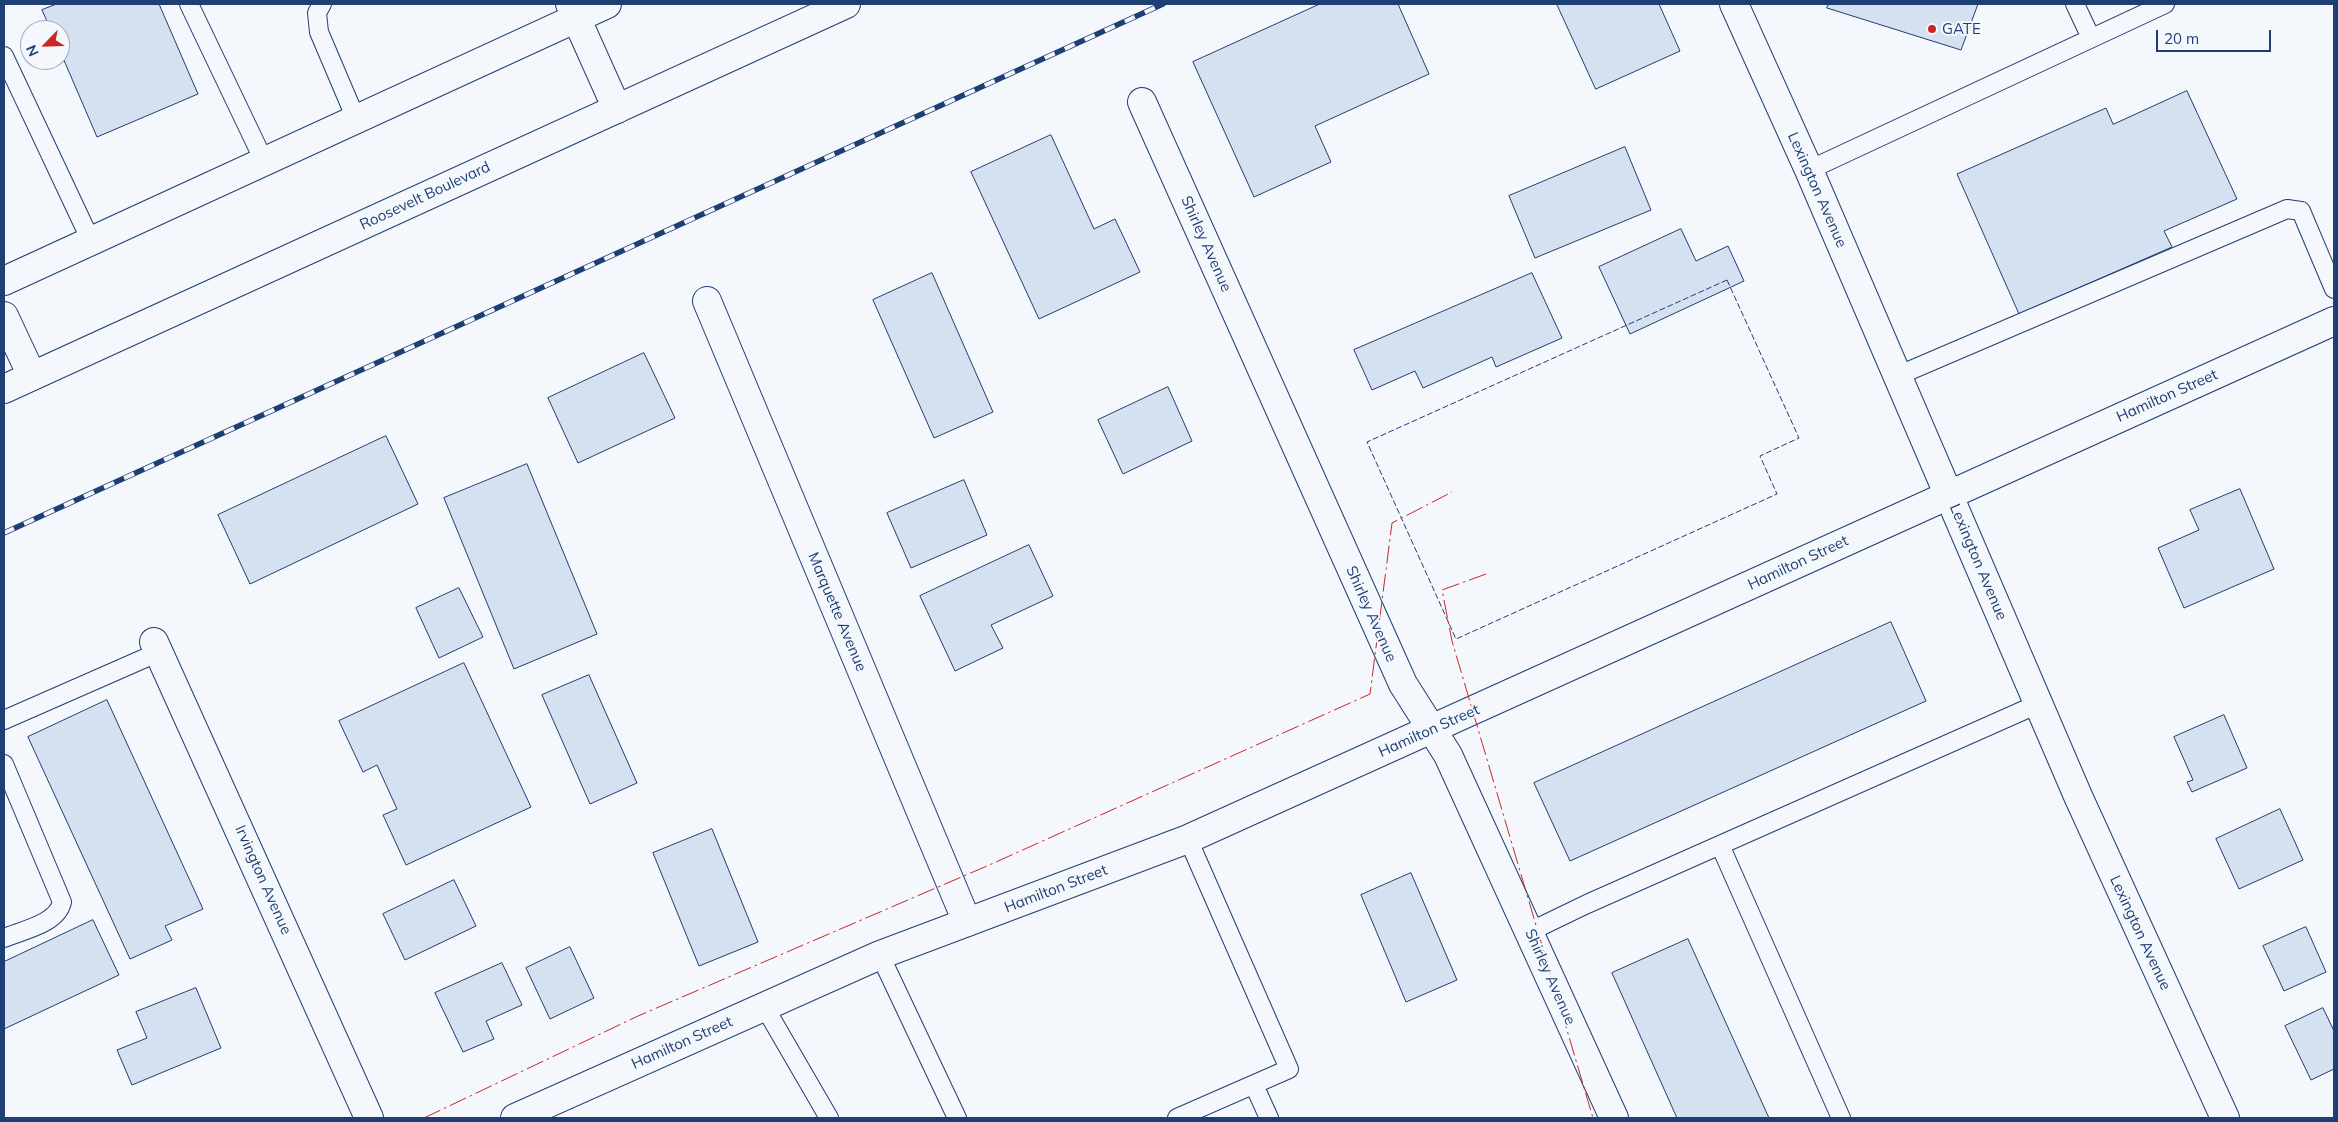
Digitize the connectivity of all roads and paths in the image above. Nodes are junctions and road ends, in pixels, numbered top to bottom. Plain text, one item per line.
1 (189, 4) edge
2 (322, 4) edge
3 (607, 4) edge
4 (846, 4) edge
5 (1734, 4) edge
6 (2075, 4) edge
7 (2166, 4) edge
8 (573, 11) edge
9 (2091, 38) junction
10 (4, 56) edge
11 (1142, 102) dead end
12 (617, 109) junction
13 (356, 119) junction
14 (264, 161) junction
15 (1809, 170) junction
16 (91, 241) junction
17 (4, 281) edge
18 (2334, 289) edge
19 (707, 301) dead end
20 (4, 316) edge
21 (2334, 321) edge
22 (32, 376) junction
23 (1898, 376) junction
24 (4, 389) edge
25 (1949, 494) junction
26 (157, 647) joint
27 (2038, 704) junction
28 (4, 720) edge
29 (1432, 730) junction
30 (4, 764) edge
31 (1188, 839) junction
32 (1720, 845) junction
33 (967, 922) junction
34 (1530, 932) junction
35 (4, 938) edge
36 (880, 955) junction
37 (764, 1006) junction
38 (1254, 1085) junction
39 (369, 1118) edge
40 (515, 1118) edge
41 (829, 1118) edge
42 (957, 1118) edge
43 (1177, 1118) edge
44 (1269, 1118) edge
45 (1614, 1118) edge
46 (1841, 1118) edge
47 (2224, 1118) edge

1 - 14 lane
2 - 13 lane
3 - 8 main road
4 - 12 main road, Roosevelt Boulevard
5 - 15 main road, Lexington Avenue
6 - 9 lane
7 - 9 lane
8 - 12 main road
8 - 13 main road
9 - 15 lane
10 - 16 lane
11 - 29 main road, Shirley Avenue
12 - 22 main road, Roosevelt Boulevard
13 - 14 main road
14 - 16 main road
15 - 23 main road, Lexington Avenue
16 - 17 main road
18 - 23 lane
19 - 33 main road, Marquette Avenue
20 - 22 main road
21 - 25 main road, Hamilton Street
22 - 24 main road, Roosevelt Boulevard
23 - 25 main road, Lexington Avenue
25 - 27 main road, Lexington Avenue
25 - 29 main road, Hamilton Street
26 - 28 lane
26 - 39 main road, Irvington Avenue
27 - 32 lane
27 - 47 main road, Lexington Avenue
29 - 31 main road, Hamilton Street
29 - 34 main road, Shirley Avenue
30 - 35 lane
31 - 33 main road, Hamilton Street
31 - 38 lane
32 - 34 lane
32 - 46 lane
33 - 36 main road, Hamilton Street
34 - 45 main road, Shirley Avenue
36 - 37 main road, Hamilton Street
36 - 42 lane
37 - 40 main road, Hamilton Street
37 - 41 lane
38 - 43 lane
38 - 44 lane

